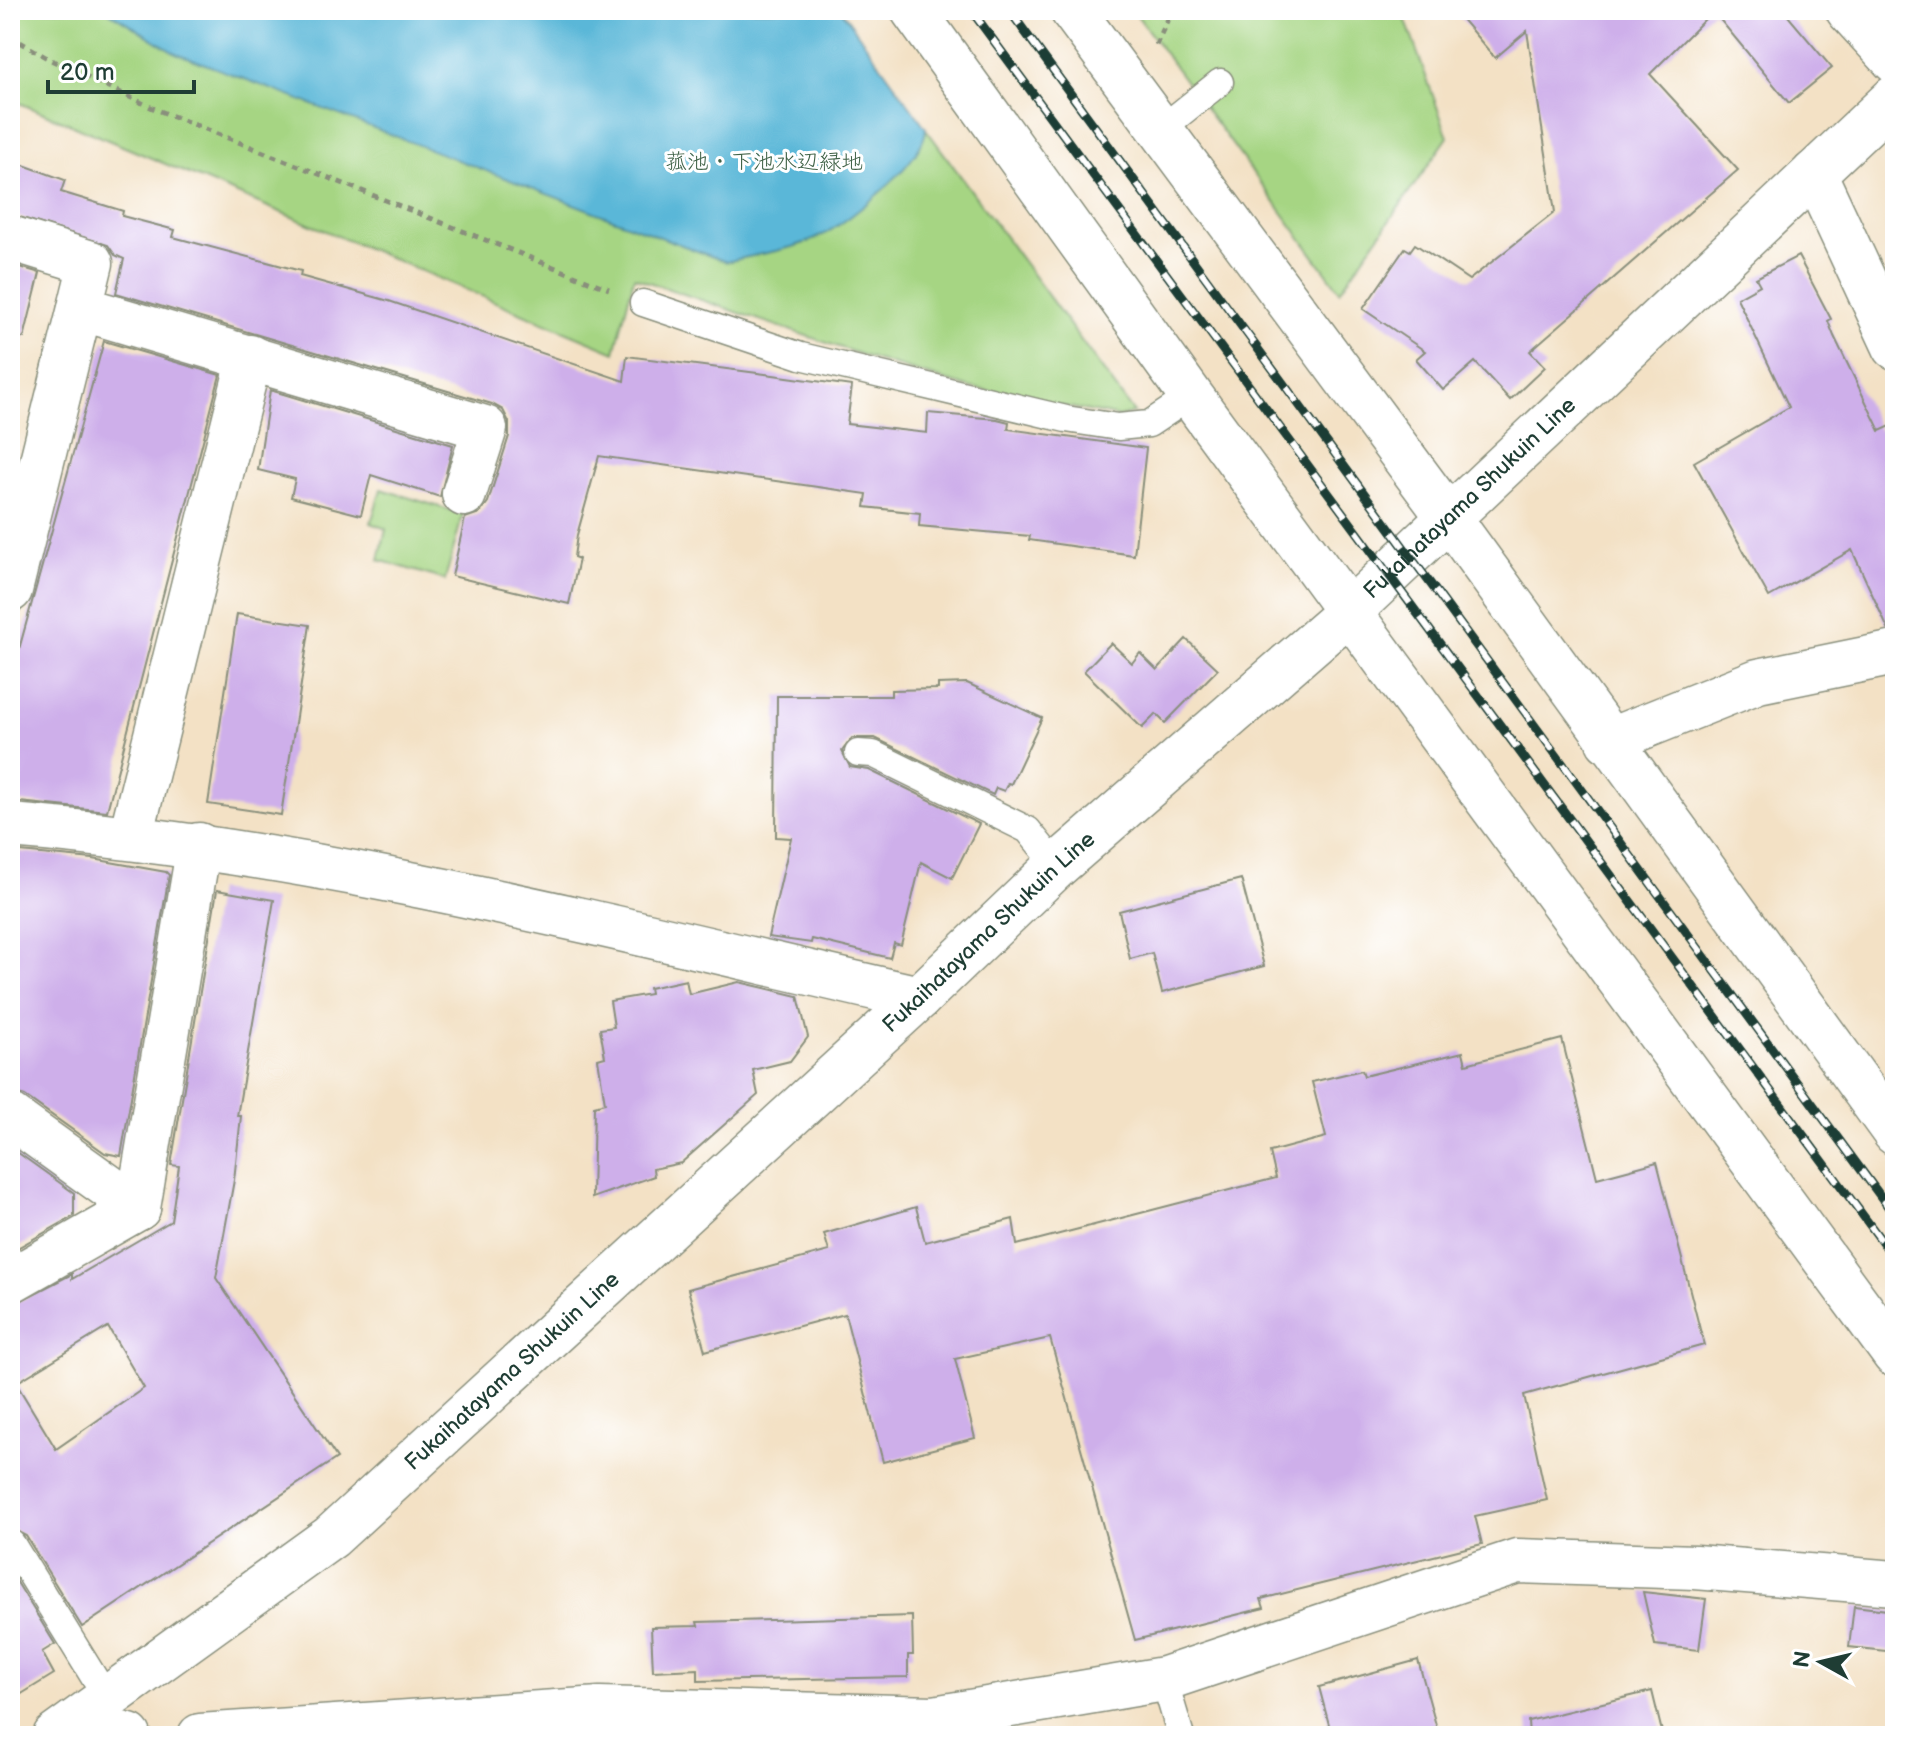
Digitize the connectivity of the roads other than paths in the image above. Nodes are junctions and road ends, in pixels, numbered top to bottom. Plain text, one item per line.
1 (913, 10) edge
2 (1072, 10) edge
3 (1848, 10) edge
4 (1895, 61) edge
5 (1220, 82) dead end
6 (1895, 97) edge
7 (1160, 130) junction
8 (1814, 173) junction
9 (10, 238) edge
10 (643, 303) road end
11 (80, 308) junction
12 (1895, 347) edge
13 (250, 357) junction
14 (1191, 396) junction
15 (464, 494) dead end
16 (1449, 518) junction
17 (10, 590) edge
18 (1350, 611) junction
19 (1895, 653) edge
20 (1608, 741) junction
21 (858, 753) dead end
22 (10, 826) edge
23 (131, 836) junction
24 (199, 845) junction
25 (1057, 866) junction
26 (919, 998) junction
27 (10, 1116) edge
28 (1895, 1133) edge
29 (138, 1208) junction
30 (10, 1281) edge
31 (1895, 1355) edge
32 (12, 1544) edge
33 (1895, 1583) edge
34 (1164, 1679) junction
35 (92, 1723) edge
36 (200, 1736) edge
37 (1181, 1736) edge

1 - 14 street
2 - 7 street
3 - 4 street
5 - 7 lane
6 - 8 street, Fukaihatayama Shukuin Line
7 - 16 street
8 - 12 street
8 - 16 street, Fukaihatayama Shukuin Line
9 - 11 street
10 - 14 lane
11 - 13 street
11 - 17 street
13 - 15 street
13 - 23 street
14 - 18 street
16 - 18 street, Fukaihatayama Shukuin Line
16 - 20 street
18 - 25 street, Fukaihatayama Shukuin Line
18 - 31 street
19 - 20 street
20 - 28 street
21 - 25 lane
22 - 23 street
23 - 24 street
24 - 26 street
24 - 29 street
25 - 26 street, Fukaihatayama Shukuin Line
26 - 35 street, Fukaihatayama Shukuin Line
27 - 29 street
29 - 30 street
32 - 35 lane
33 - 34 street
34 - 36 street
34 - 37 lane

